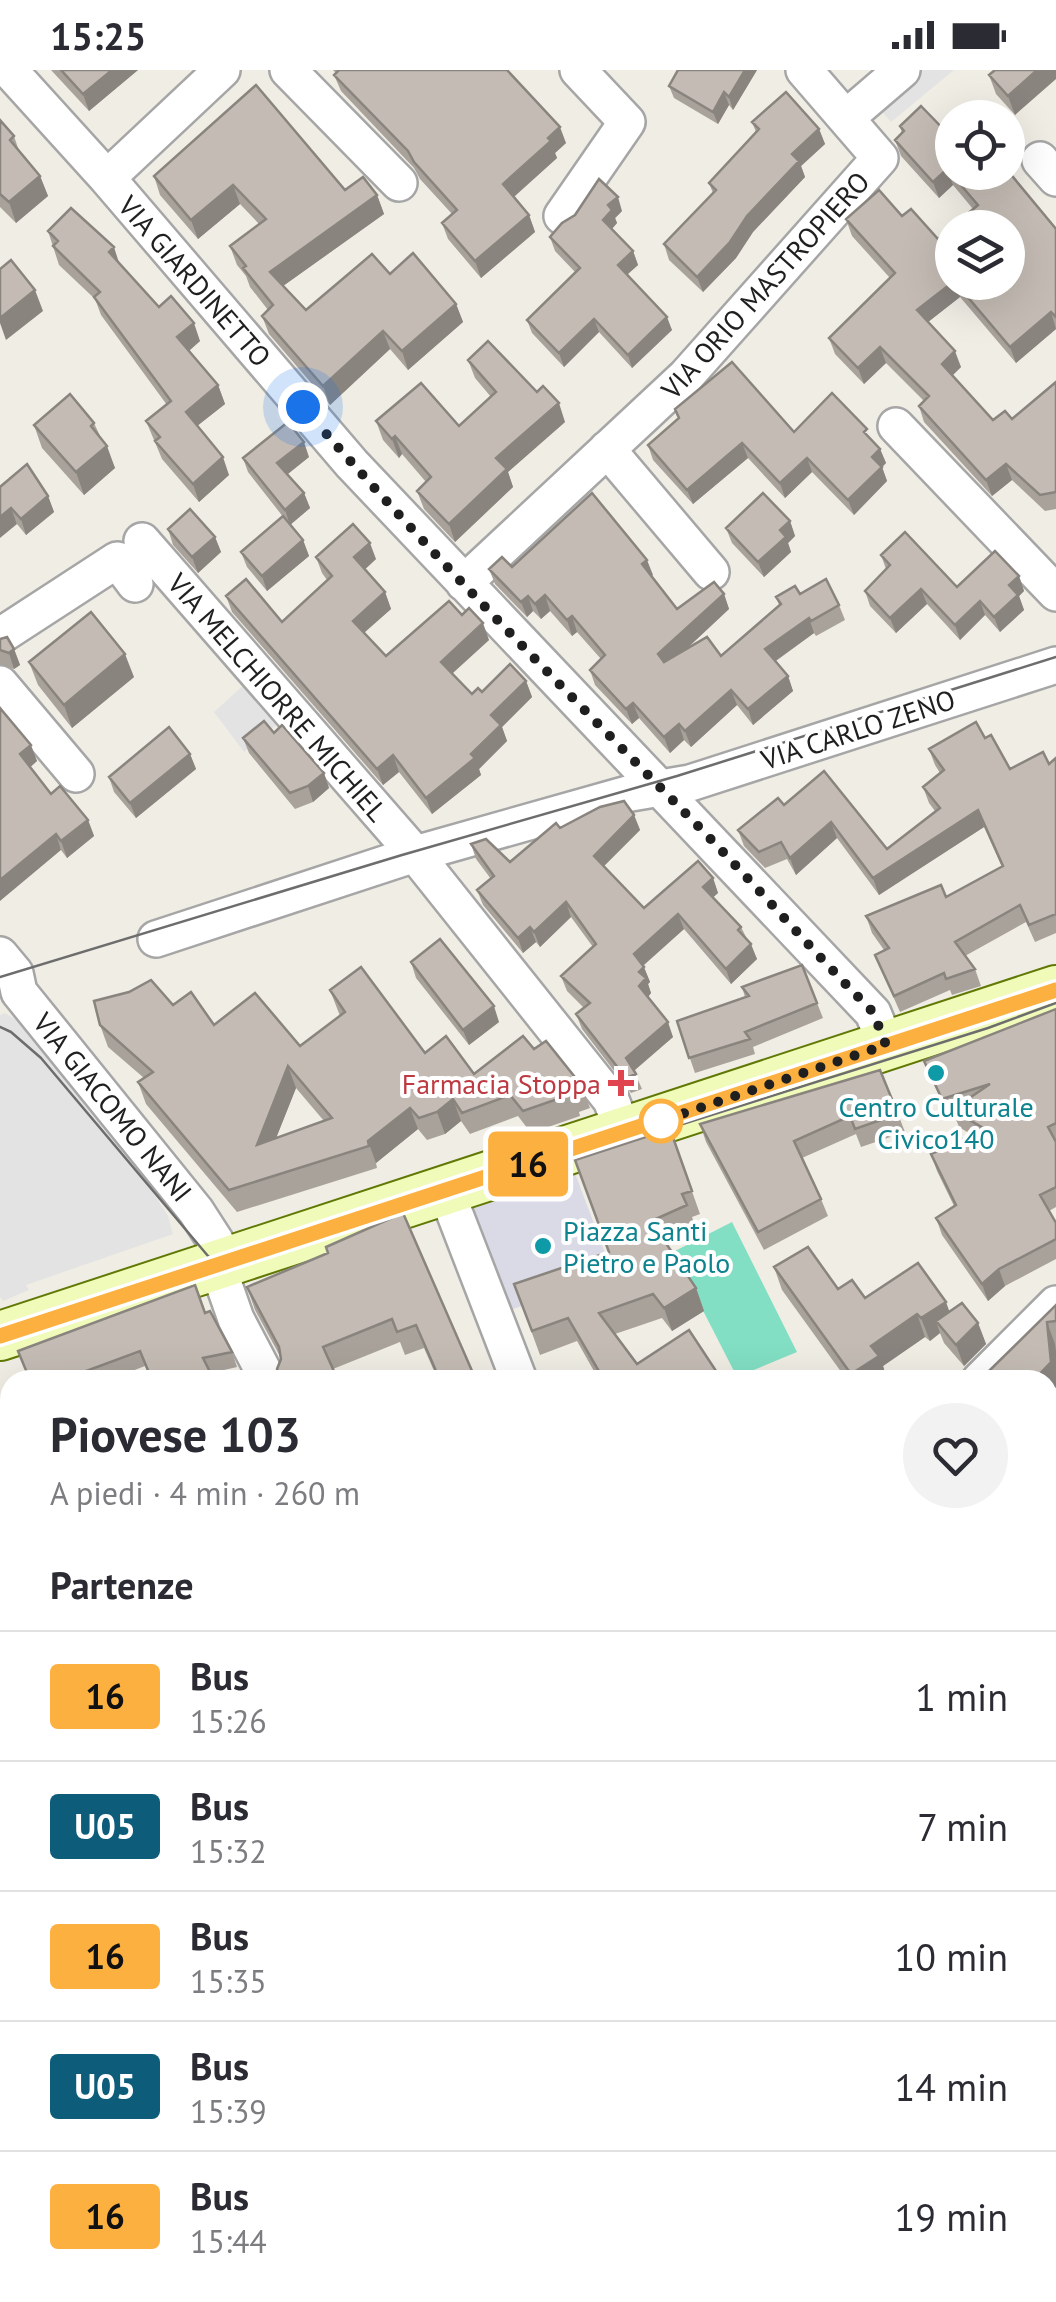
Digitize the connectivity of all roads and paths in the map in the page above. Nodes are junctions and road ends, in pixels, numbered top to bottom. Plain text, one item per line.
1 (9, 70) edge
2 (222, 70) edge
3 (288, 70) edge
4 (578, 70) edge
5 (804, 70) edge
6 (902, 70) edge
7 (846, 118) junction
8 (107, 178) junction
9 (400, 183) dead end
10 (562, 216) dead end
11 (896, 426) dead end
12 (607, 450) junction
13 (142, 541) dead end
14 (711, 572) dead end
15 (464, 583) junction
16 (135, 584) dead end
17 (1056, 593) edge
18 (0, 636) edge
19 (1056, 665) edge
20 (0, 684) edge
21 (76, 774) dead end
22 (659, 788) junction
23 (415, 854) junction
24 (156, 939) dead end
25 (0, 955) edge
26 (1056, 990) edge
27 (9, 993) edge
28 (886, 1045) junction
29 (624, 1133) junction
30 (446, 1192) junction
31 (219, 1263) junction
32 (1056, 1304) edge
33 (0, 1336) edge
34 (263, 1370) edge
35 (515, 1370) edge
36 (990, 1370) edge

1 - 8 street, VIA GIARDINETTO
2 - 8 street
3 - 9 street
4 - 10 street
5 - 7 street, VIA ORIO MASTROPIERO
6 - 7 street
7 - 12 street, VIA ORIO MASTROPIERO
8 - 15 street, VIA GIARDINETTO
11 - 17 street
12 - 14 street
12 - 15 street, VIA ORIO MASTROPIERO
13 - 23 street, VIA MELCHIORRE MICHIEL
15 - 22 street, VIA GIARDINETTO
16 - 18 street
19 - 22 street, VIA CARLO ZENO
20 - 21 street
22 - 23 street
22 - 28 street, VIA GIARDINETTO
23 - 24 street, VIA MELCHIORRE MICHIEL
23 - 29 street, VIA MELCHIORRE MICHIEL
25 - 27 street, VIA GIACOMO NANI
26 - 28 main road
27 - 31 street, VIA GIACOMO NANI
28 - 29 main road
29 - 30 main road
30 - 31 main road
30 - 35 street
31 - 33 main road
31 - 34 street, VIA GIACOMO NANI
32 - 36 street

